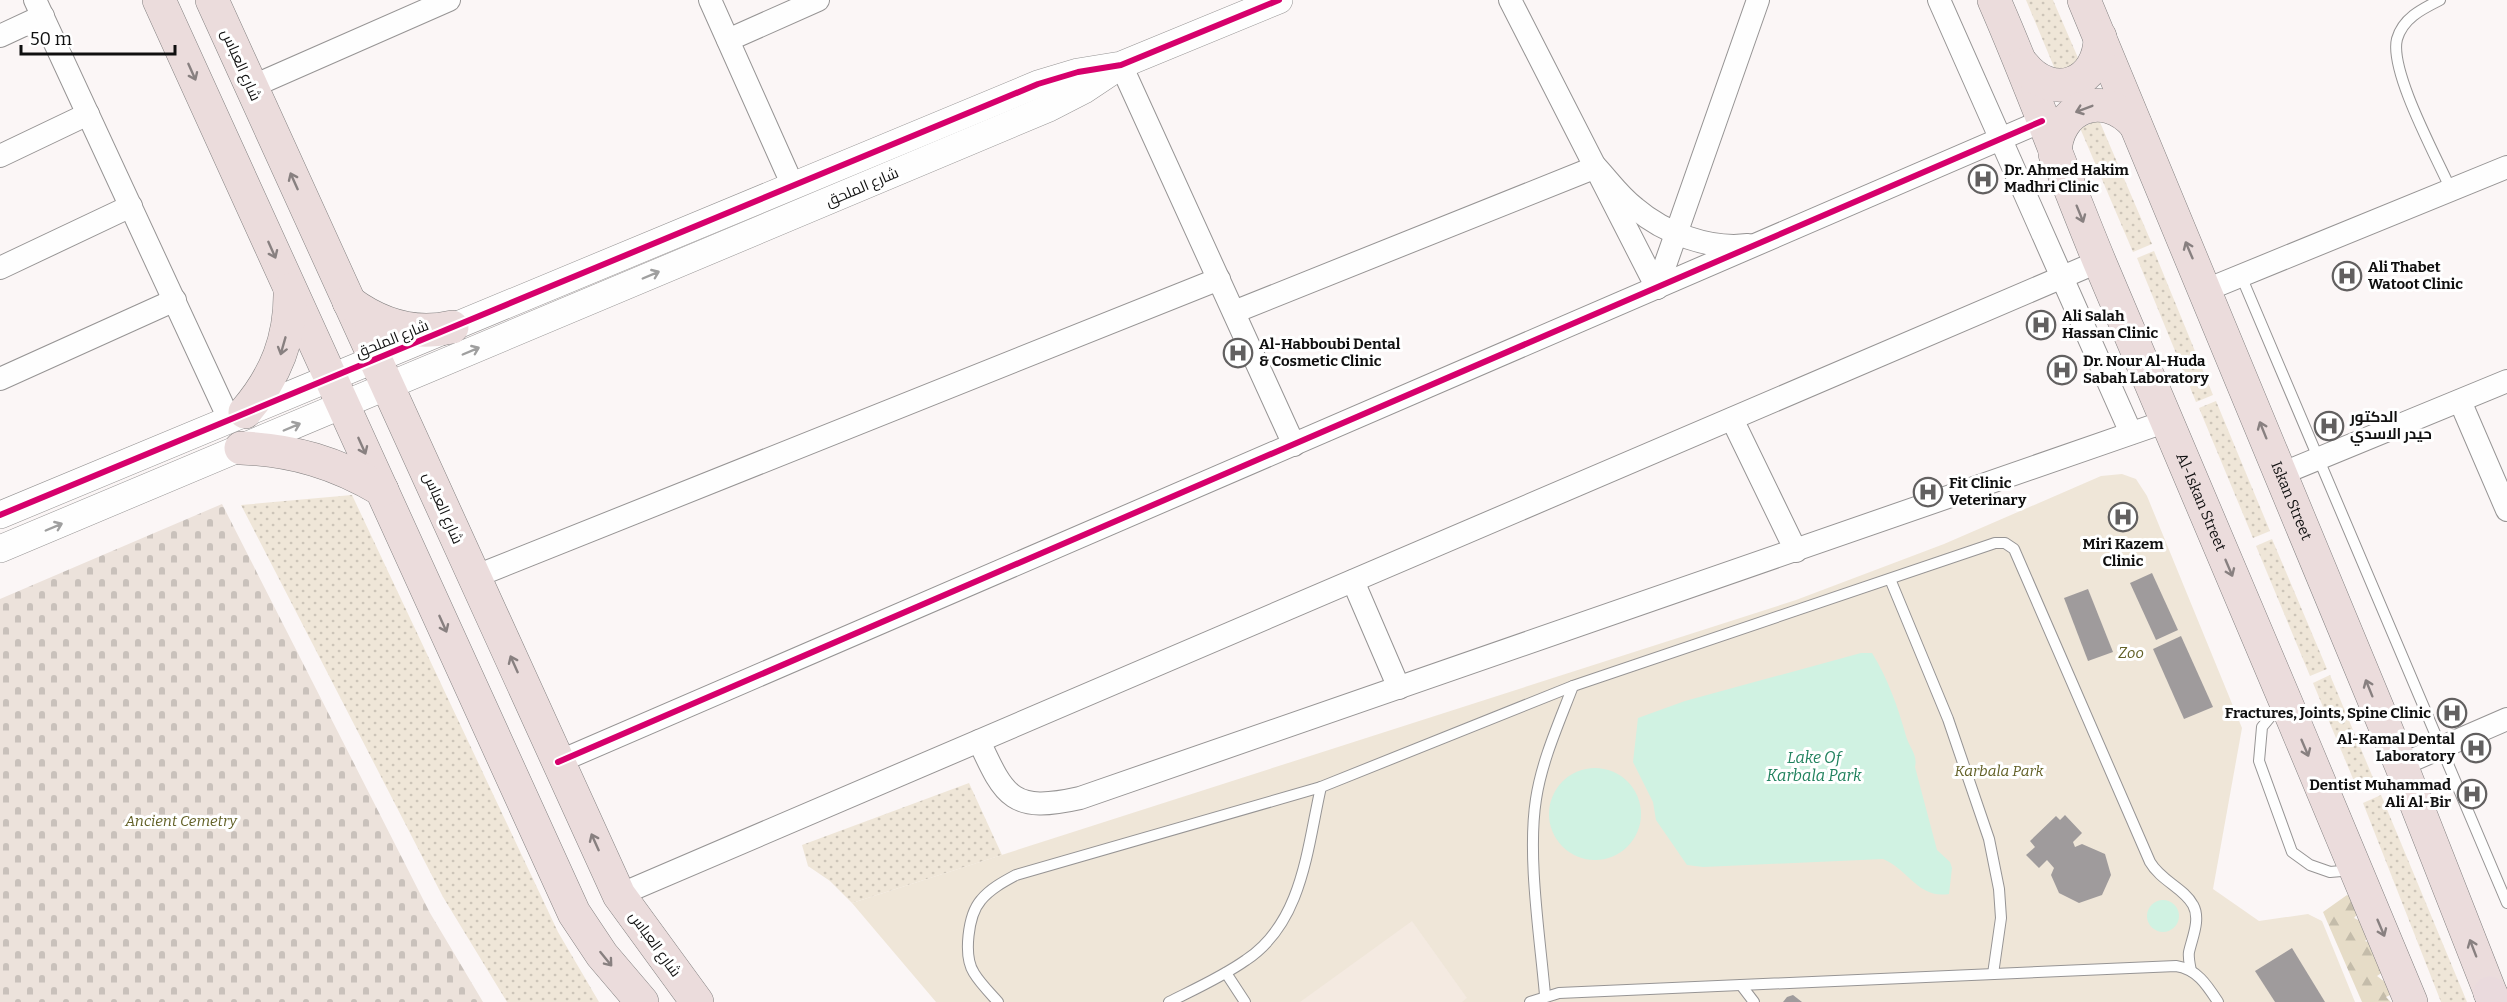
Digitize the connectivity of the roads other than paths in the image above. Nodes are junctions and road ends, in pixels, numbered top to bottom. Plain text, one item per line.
1 (159, 0) edge
2 (212, 0) edge
3 (449, 0) edge
4 (710, 0) edge
5 (818, 0) edge
6 (1279, 0) edge
7 (1510, 0) edge
8 (1758, 0) edge
9 (1939, 0) edge
10 (1994, 0) edge
11 (2084, 0) edge
12 (2440, 0) edge
13 (39, 8) edge
14 (0, 36) edge
15 (2100, 38) junction
16 (728, 40) junction
17 (1121, 65) junction
18 (2022, 65) junction
19 (251, 87) junction
20 (88, 114) junction
21 (2042, 121) junction
22 (2135, 124) junction
23 (2001, 140) junction
24 (2055, 154) junction
25 (0, 156) edge
26 (1596, 167) junction
27 (2507, 167) edge
28 (793, 186) junction
29 (2451, 190) junction
30 (131, 206) junction
31 (804, 211) junction
32 (1677, 233) junction
33 (1760, 244) junction
34 (2100, 261) junction
35 (0, 268) edge
36 (2241, 276) junction
37 (2062, 278) junction
38 (1219, 279) junction
39 (290, 288) junction
40 (1658, 288) junction
41 (2206, 290) junction
42 (175, 300) junction
43 (349, 302) junction
44 (1234, 312) junction
45 (452, 327) junction
46 (381, 372) junction
47 (0, 379) edge
48 (2507, 381) edge
49 (337, 391) junction
50 (2460, 401) junction
51 (1732, 418) junction
52 (2167, 421) junction
53 (238, 426) junction
54 (2131, 434) junction
55 (1294, 445) junction
56 (2317, 459) junction
57 (2281, 474) junction
58 (382, 490) junction
59 (2507, 510) edge
60 (0, 515) edge
61 (0, 549) edge
62 (1796, 551) junction
63 (474, 577) junction
64 (1890, 579) junction
65 (1353, 581) junction
66 (1573, 686) junction
67 (1399, 688) junction
68 (2285, 699) junction
69 (2507, 719) edge
70 (979, 741) junction
71 (2442, 747) junction
72 (558, 762) junction
73 (2401, 765) junction
74 (1320, 787) junction
75 (2356, 870) junction
76 (619, 895) junction
77 (2507, 903) edge
78 (2191, 971) junction
79 (1226, 973) junction
80 (1993, 974) junction
81 (1741, 985) junction
82 (1545, 995) junction
83 (2493, 999) edge
84 (642, 1002) edge
85 (697, 1002) edge
86 (998, 1002) edge
87 (1169, 1002) edge
88 (1245, 1002) edge
89 (1530, 1002) edge
90 (1754, 1002) edge
91 (2218, 1002) edge
92 (2411, 1002) edge

1 -> 39 main road
2 - 19 main road, شارع العباس
3 - 19 street
4 - 16 street
5 - 16 street
6 - 17 street
7 - 26 street
8 - 32 street
9 - 23 street
10 - 18 main road, Al-Iskan Street
11 - 15 main road, Iskan Street
12 - 29 lane
13 - 14 street
13 - 20 street
15 - 18 main road
15 - 22 main road, Iskan Street
16 - 28 street
17 - 28 street, شارع الملحق
17 - 31 street, شارع الملحق
17 - 38 street
18 - 21 main road, Al-Iskan Street
43 -> 19 main road, شارع العباس
20 - 25 street
20 - 30 street
21 - 23 street
21 - 24 main road, Al-Iskan Street
22 -> 24 main road
41 -> 22 main road, Iskan Street
23 - 33 street
23 - 37 street
24 -> 34 main road, Al-Iskan Street
26 - 32 street
26 - 40 street
26 - 44 street
27 - 29 street
28 - 31 street
28 - 45 street, شارع الملحق
29 - 36 street
30 - 35 street
30 - 42 street
46 -> 31 street, شارع الملحق
32 - 33 street
32 - 40 street
33 - 40 street
34 - 37 street
34 - 52 main road, Al-Iskan Street
36 - 41 street
36 - 56 lane
37 - 51 street
37 - 54 street
38 - 44 street
38 - 63 street
39 - 49 main road
39 -> 53 main road
40 - 55 street
57 -> 41 main road, Iskan Street
42 - 47 street
42 - 53 street
43 - 45 main road
43 - 46 main road, شارع العباس
44 - 55 street
45 - 46 street, شارع الملحق
46 - 49 street, شارع الملحق
46 - 63 main road, شارع العباس
48 - 50 street
49 - 53 street, شارع الملحق
53 -> 49 street, شارع الملحق
49 -> 58 main road
50 - 56 street
50 - 59 street
51 - 62 street
51 - 65 street
52 - 54 street
52 -> 68 main road, Al-Iskan Street
53 - 58 main road
53 - 60 street, شارع الملحق
61 -> 53 street, شارع الملحق
54 - 62 street
55 - 72 street
56 - 57 street
56 - 71 lane
73 -> 57 main road, Iskan Street
58 -> 84 main road
62 - 67 street
72 -> 63 main road, شارع العباس
64 - 66 lane
64 - 78 lane
64 - 80 lane
65 - 67 street
65 - 70 street
66 - 74 lane
66 - 82 lane
67 - 70 street
68 -> 75 main road, Al-Iskan Street
68 - 75 lane
69 - 71 street
70 - 76 street
71 - 73 street
71 - 77 lane
76 -> 72 main road, شارع العباس
83 -> 73 main road, Iskan Street
74 - 79 lane
74 - 86 lane
75 -> 92 main road, Al-Iskan Street
76 - 85 main road, شارع العباس
78 - 80 lane
78 - 91 lane
79 - 87 lane
79 - 88 lane
80 - 81 lane
81 - 82 lane
81 - 90 lane
82 - 89 lane

